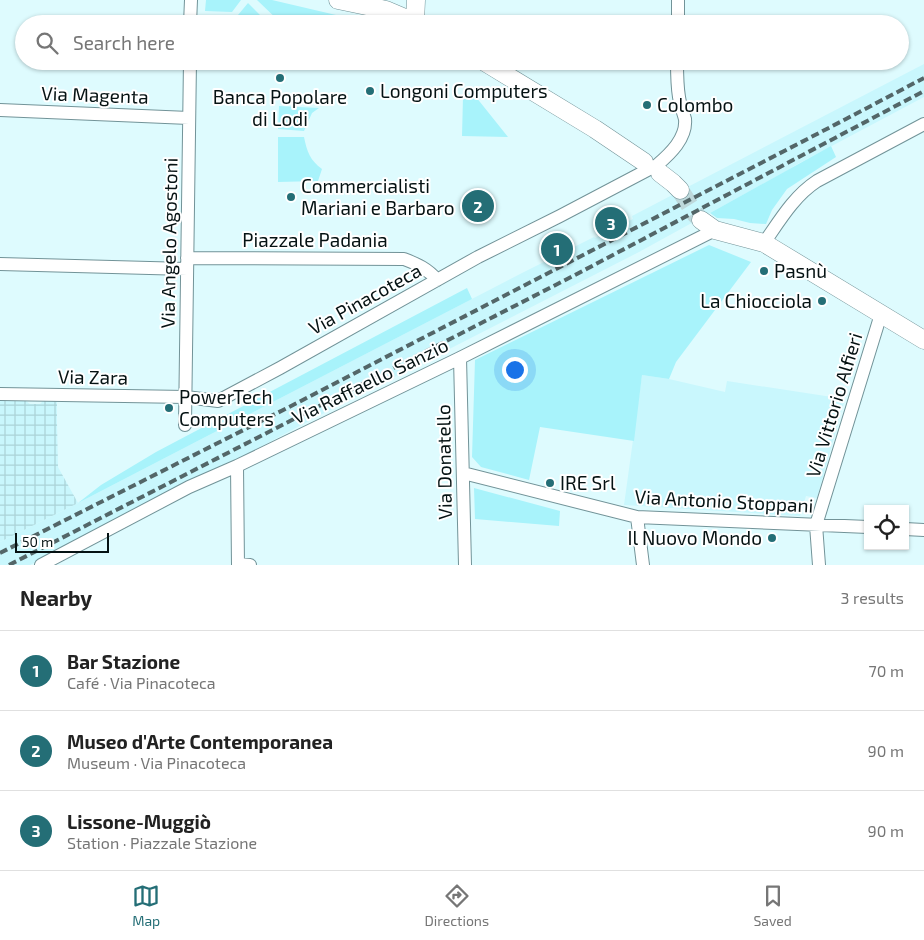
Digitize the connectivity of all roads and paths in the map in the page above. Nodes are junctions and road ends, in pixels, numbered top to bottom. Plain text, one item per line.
1 (338, 0) edge
2 (416, 0) edge
3 (678, 0) edge
4 (192, 2) edge
5 (191, 15) edge
6 (398, 15) edge
7 (417, 15) edge
8 (678, 15) edge
9 (190, 70) edge
10 (498, 70) edge
11 (678, 70) edge
12 (0, 110) edge
13 (189, 118) junction
14 (924, 124) edge
15 (654, 167) junction
16 (680, 190) tunnel mouth
17 (708, 225) joint
18 (764, 242) junction
19 (187, 263) junction
20 (0, 264) edge
21 (437, 280) junction
22 (881, 314) junction
23 (924, 340) edge
24 (460, 358) junction
25 (0, 394) edge
26 (186, 397) junction
27 (185, 425) dead end
28 (238, 466) junction
29 (463, 473) junction
30 (637, 517) junction
31 (816, 525) junction
32 (864, 527) edge
33 (909, 529) edge
34 (924, 530) edge
35 (41, 565) edge
36 (242, 565) edge
37 (465, 565) edge
38 (643, 565) edge
39 (819, 565) edge

1 - 6 street
2 - 7 street
3 - 8 street
4 - 5 street
9 - 13 street, Via Angelo Agostoni
10 - 15 street
11 - 15 street, Via Pinacoteca
12 - 13 street, Via Magenta
13 - 19 street, Via Angelo Agostoni
14 - 18 street
15 - 16 street
15 - 21 street, Via Pinacoteca
17 - 18 street
17 - 24 street, Via Raffaello Sanzio
18 - 22 street
19 - 20 street, Piazzale Padania
19 - 21 street, Piazzale Padania
19 - 26 street, Via Angelo Agostoni
21 - 26 street, Via Pinacoteca
22 - 23 street
22 - 31 street, Via Vittorio Alfieri
24 - 28 street, Via Raffaello Sanzio
24 - 29 street, Via Donatello
25 - 26 street, Via Zara
26 - 27 street, Via Angelo Agostoni
28 - 35 street, Via Raffaello Sanzio
28 - 36 street
29 - 30 street, Via Antonio Stoppani
29 - 37 street, Via Donatello
30 - 31 street, Via Antonio Stoppani
30 - 38 street
31 - 32 street, Via Antonio Stoppani
31 - 39 street, Via Vittorio Alfieri
33 - 34 street

